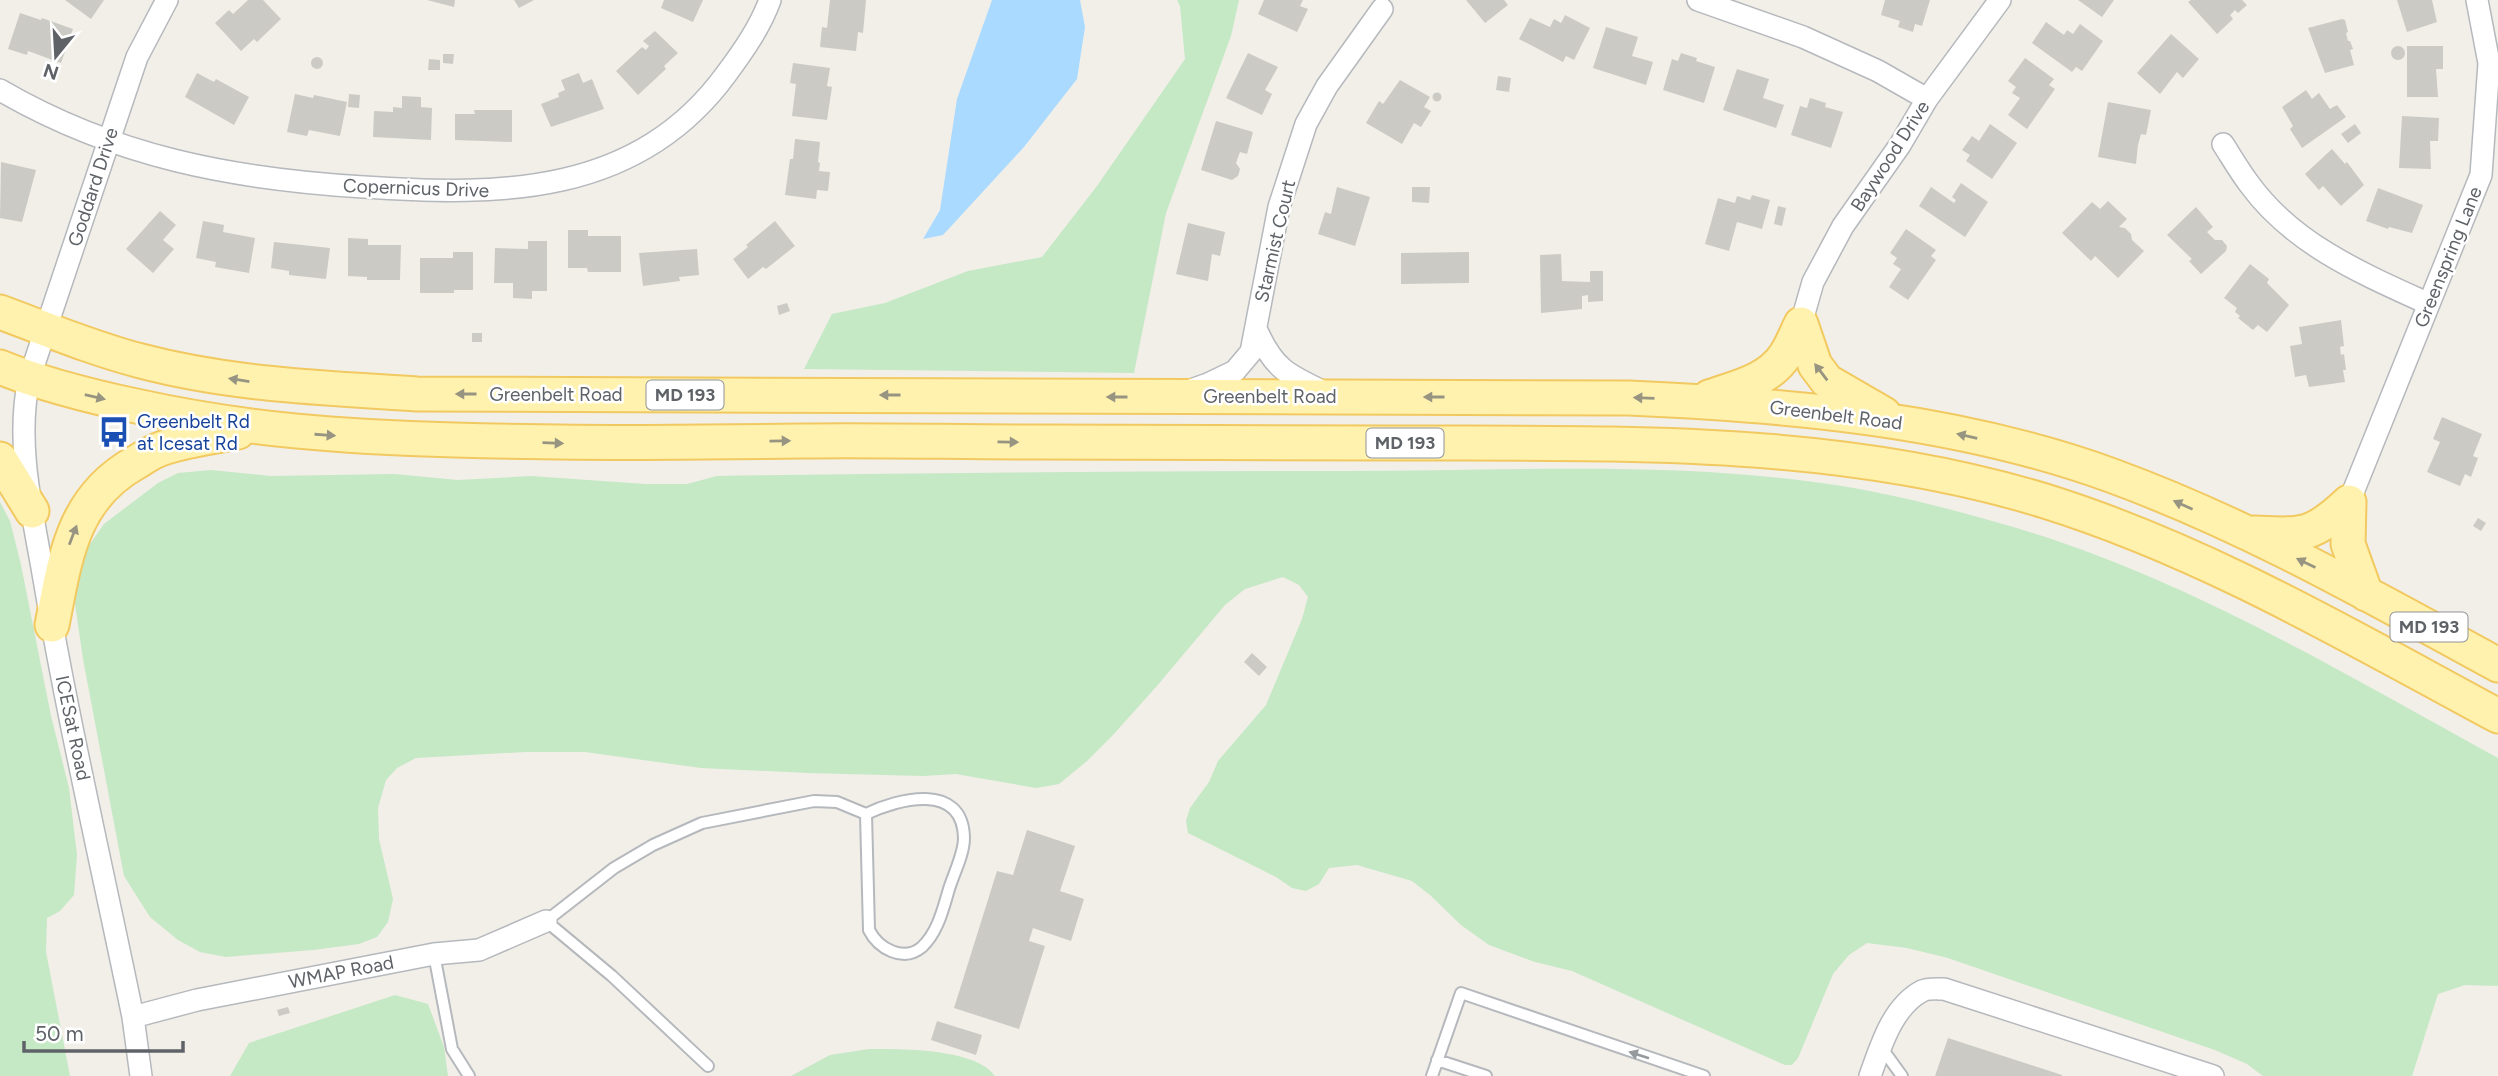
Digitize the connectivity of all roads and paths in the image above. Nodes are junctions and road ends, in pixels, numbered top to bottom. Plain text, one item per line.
1 (167, 0) edge
2 (770, 0) edge
3 (1698, 0) edge
4 (2000, 0) edge
5 (2477, 0) edge
6 (1382, 9) dead end
7 (0, 90) edge
8 (1927, 99) junction
9 (107, 142) junction
10 (2223, 144) dead end
11 (2429, 304) junction
12 (0, 312) edge
13 (1801, 324) junction
14 (45, 329) junction
15 (1257, 331) junction
16 (14, 373) edge
17 (1169, 396) junction
18 (1333, 396) junction
19 (1381, 397) junction
20 (1697, 401) junction
21 (1898, 422) junction
22 (258, 428) junction
23 (1381, 443) junction
24 (0, 459) edge
25 (2349, 502) junction
26 (32, 511) junction
27 (2245, 533) junction
28 (2366, 594) junction
29 (52, 625) junction
30 (2498, 665) edge
31 (2498, 716) edge
32 (866, 814) junction
33 (546, 921) junction
34 (435, 954) junction
35 (133, 1017) junction
36 (1881, 1046) junction
37 (1437, 1060) junction
38 (708, 1066) dead end
39 (141, 1076) edge
40 (469, 1076) edge
41 (1432, 1076) edge
42 (1486, 1076) edge
43 (1704, 1076) edge
44 (1870, 1076) edge
45 (1902, 1076) edge
46 (2213, 1076) edge

1 - 9 street, Goddard Drive
2 - 9 street, Copernicus Drive
3 - 8 street
4 - 8 street, Baywood Drive
5 - 11 street, Greenspring Lane
6 - 15 street, Starmist Court
7 - 9 street, Copernicus Drive
8 - 13 street, Baywood Drive
9 - 14 street, Goddard Drive
10 - 11 street
11 - 25 street, Greenspring Lane
12 - 14 main road, Greenbelt Road / MD 193
13 - 20 main road
21 -> 13 main road
14 - 16 street, Goddard Drive
17 -> 14 main road, Greenbelt Road / MD 193
15 - 17 street, Starmist Court
15 - 18 street
16 -> 22 main road, MD 193
16 - 26 street, ICESat Road
17 - 18 main road, Greenbelt Road / MD 193
18 - 19 main road, Greenbelt Road / MD 193
20 -> 19 main road, Greenbelt Road / MD 193
19 - 23 main road
20 - 21 main road, Greenbelt Road / MD 193
27 -> 21 main road, Greenbelt Road / MD 193
22 -> 23 main road, MD 193
29 -> 22 main road
23 - 31 main road, MD 193
24 - 26 main road
25 - 27 main road
25 - 28 main road
26 - 29 street, ICESat Road
28 -> 27 main road, Greenbelt Road / MD 193
28 - 30 main road, Greenbelt Road / MD 193
29 - 35 street, ICESat Road
32 - 32 lane
32 - 33 lane
33 - 34 street, WMAP Road
33 - 38 lane
34 - 35 street, WMAP Road
34 - 40 lane
35 - 39 street, ICESat Road
36 - 44 street
36 - 45 lane
36 - 46 street
37 - 41 lane
37 - 42 lane
43 -> 37 lane

